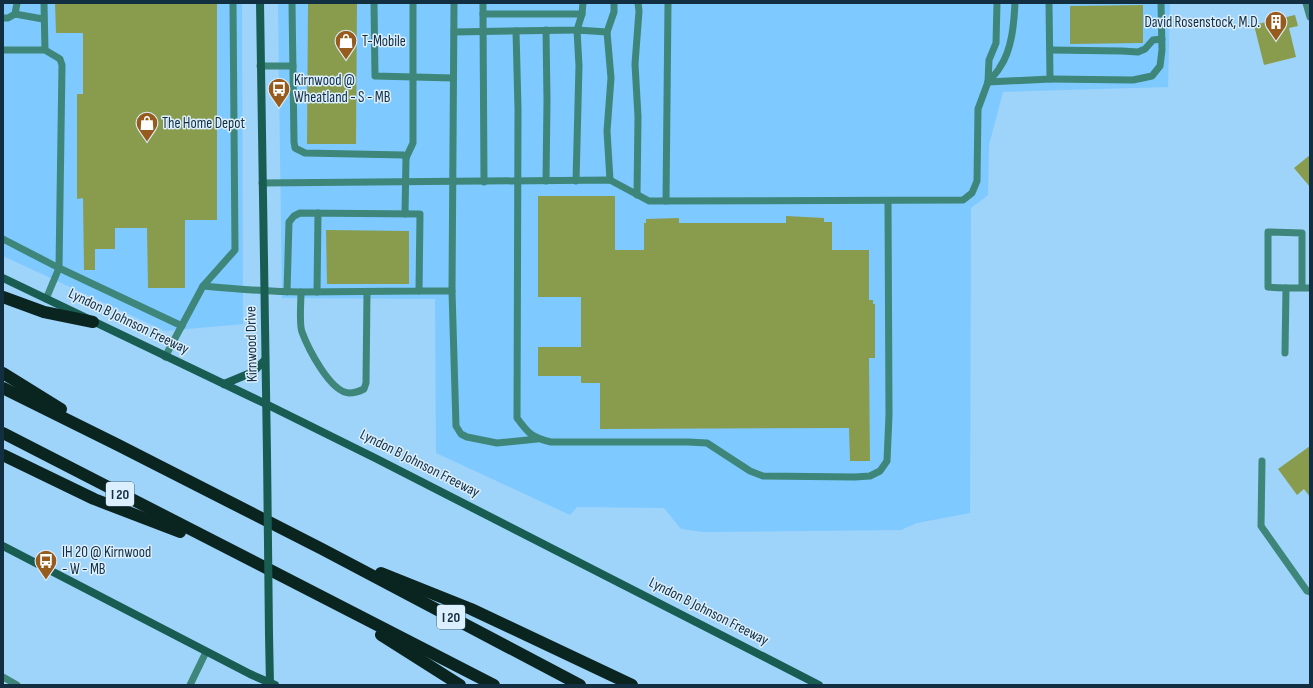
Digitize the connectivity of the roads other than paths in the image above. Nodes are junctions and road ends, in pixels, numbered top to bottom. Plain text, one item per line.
1 (17, 3) edge
2 (44, 3) edge
3 (233, 3) edge
4 (260, 3) edge
5 (292, 3) edge
6 (374, 3) edge
7 (413, 3) edge
8 (454, 3) edge
9 (483, 3) edge
10 (583, 3) edge
11 (614, 3) edge
12 (638, 3) edge
13 (668, 3) edge
14 (997, 3) edge
15 (1015, 3) edge
16 (1049, 3) edge
17 (1161, 3) edge
18 (1306, 3) edge
19 (16, 14) junction
20 (483, 14) junction
21 (582, 14) junction
22 (1310, 17) edge
23 (3, 18) edge
24 (43, 19) junction
25 (546, 30) junction
26 (577, 30) junction
27 (516, 31) junction
28 (454, 32) junction
29 (484, 32) junction
30 (608, 32) junction
31 (1162, 39) junction
32 (3, 50) edge
33 (45, 50) junction
34 (1050, 50) junction
35 (260, 66) junction
36 (293, 66) junction
37 (412, 77) junction
38 (453, 78) junction
39 (1050, 79) junction
40 (988, 82) junction
41 (406, 158) junction
42 (610, 180) junction
43 (546, 181) junction
44 (576, 181) junction
45 (406, 182) junction
46 (454, 182) junction
47 (484, 182) junction
48 (518, 182) junction
49 (262, 183) junction
50 (637, 195) junction
51 (666, 201) junction
52 (888, 201) junction
53 (318, 213) junction
54 (405, 214) junction
55 (3, 239) edge
56 (59, 268) junction
57 (3, 278) edge
58 (203, 286) junction
59 (1286, 288) junction
60 (1306, 288) edge
61 (419, 291) junction
62 (452, 291) junction
63 (264, 292) junction
64 (287, 292) junction
65 (301, 292) junction
66 (318, 292) junction
67 (367, 292) junction
68 (3, 297) edge
69 (46, 299) junction
70 (93, 322) junction
71 (182, 326) junction
72 (1285, 353) dead end
73 (165, 357) junction
74 (265, 360) junction
75 (3, 373) edge
76 (224, 384) junction
77 (3, 388) edge
78 (266, 404) junction
79 (3, 433) edge
80 (537, 439) junction
81 (118, 445) junction
82 (3, 455) edge
83 (1262, 461) dead end
84 (3, 546) edge
85 (322, 549) junction
86 (237, 554) junction
87 (1310, 592) edge
88 (323, 597) junction
89 (206, 652) junction
90 (3, 677) edge
91 (271, 684) edge
92 (17, 685) edge
93 (190, 685) edge
94 (460, 685) edge
95 (494, 685) edge
96 (580, 685) edge
97 (632, 685) edge
98 (819, 685) edge

1 - 19 lane
2 - 24 lane
3 - 58 lane
4 - 35 main road, Kirnwood Drive
5 - 36 lane
6 - 37 lane
7 - 37 lane
8 - 28 lane
9 - 20 lane
10 - 21 lane
11 - 30 lane
12 - 50 lane
13 - 51 lane
14 - 40 lane
15 - 40 lane
16 - 34 lane
17 - 31 lane
18 - 22 lane
19 - 23 lane
19 - 24 lane
20 - 21 lane
20 - 29 lane
21 - 26 lane
24 - 33 lane
25 - 26 lane
25 - 27 lane
25 - 43 lane
26 - 30 lane
26 - 44 lane
27 - 29 lane
27 - 48 lane
28 - 29 lane
28 - 38 lane
29 - 47 lane
30 - 42 lane
31 - 34 lane
31 - 39 lane
32 - 33 lane
33 - 56 lane
34 - 39 lane
35 - 36 lane
35 - 49 main road, Kirnwood Drive
36 - 41 lane
37 - 38 lane
37 - 41 lane
38 - 46 lane
39 - 40 lane
40 - 52 lane
41 - 45 lane
42 - 44 lane
42 - 50 lane
43 - 44 lane
43 - 48 lane
45 - 46 lane
45 - 49 lane
45 - 54 lane
46 - 47 lane
46 - 62 lane
47 - 48 lane
48 - 80 lane
49 - 63 main road, Kirnwood Drive
50 - 51 lane
51 - 52 lane
52 - 80 lane
53 - 54 lane
53 - 64 lane
53 - 66 lane
54 - 61 lane
55 - 56 lane
56 - 69 lane
56 - 71 lane
57 - 69 main road, Lyndon B Johnson Freeway
58 - 63 lane
58 - 71 lane
59 - 60 lane
59 - 60 lane
59 - 72 lane
61 - 62 lane
61 - 67 lane
62 - 80 lane
63 - 64 lane
63 - 74 main road, Kirnwood Drive
64 - 65 lane
65 - 66 lane
65 - 67 lane
66 - 67 lane
68 - 70 highway
69 - 70 main road, Lyndon B Johnson Freeway
70 - 73 main road, Lyndon B Johnson Freeway
71 - 73 lane
73 - 76 main road, Lyndon B Johnson Freeway
74 - 76 main road
74 - 78 main road, Kirnwood Drive
75 - 81 highway
76 - 78 main road, Lyndon B Johnson Freeway
77 - 81 highway, I 20
78 - 91 main road, Kirnwood Drive, bridge
78 - 98 main road, Lyndon B Johnson Freeway
79 - 86 highway, I 20
81 - 85 highway, I 20
82 - 86 highway
83 - 87 lane
84 - 89 main road
85 - 96 highway, I 20
85 - 97 highway
86 - 88 highway, I 20
88 - 94 highway
88 - 95 highway, I 20
89 - 91 main road
89 - 93 lane
90 - 92 lane

